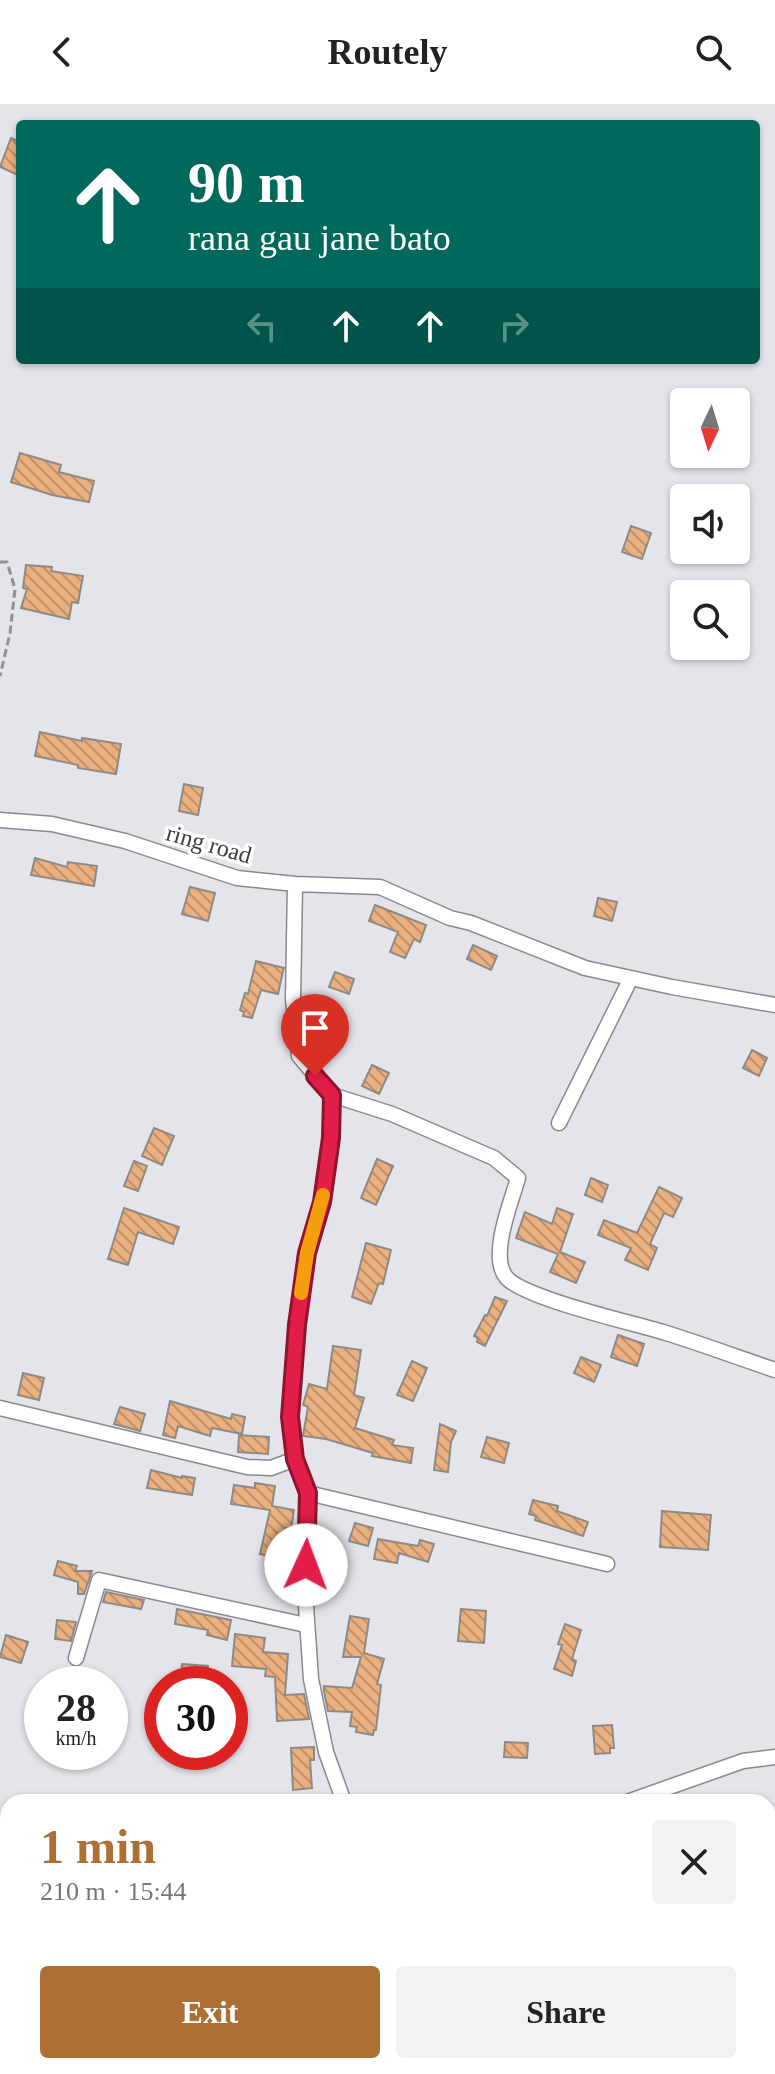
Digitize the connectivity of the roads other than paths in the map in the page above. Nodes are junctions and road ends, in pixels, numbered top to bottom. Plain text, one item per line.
1 (0, 820) edge
2 (295, 884) junction
3 (631, 978) junction
4 (775, 1005) edge
5 (332, 1095) junction
6 (559, 1123) dead end
7 (775, 1370) edge
8 (0, 1408) edge
9 (295, 1459) junction
10 (308, 1493) junction
11 (607, 1564) dead end
12 (306, 1625) junction
13 (76, 1658) dead end
14 (775, 1757) edge
15 (341, 1794) edge
16 (650, 1794) edge

1 - 2 street, ring road
2 - 3 street, ring road
2 - 5 street
3 - 4 street, ring road
3 - 6 street
5 - 7 street
5 - 9 street
8 - 9 street
9 - 10 street
10 - 11 street
10 - 12 street
12 - 13 street
12 - 15 street
14 - 16 street

